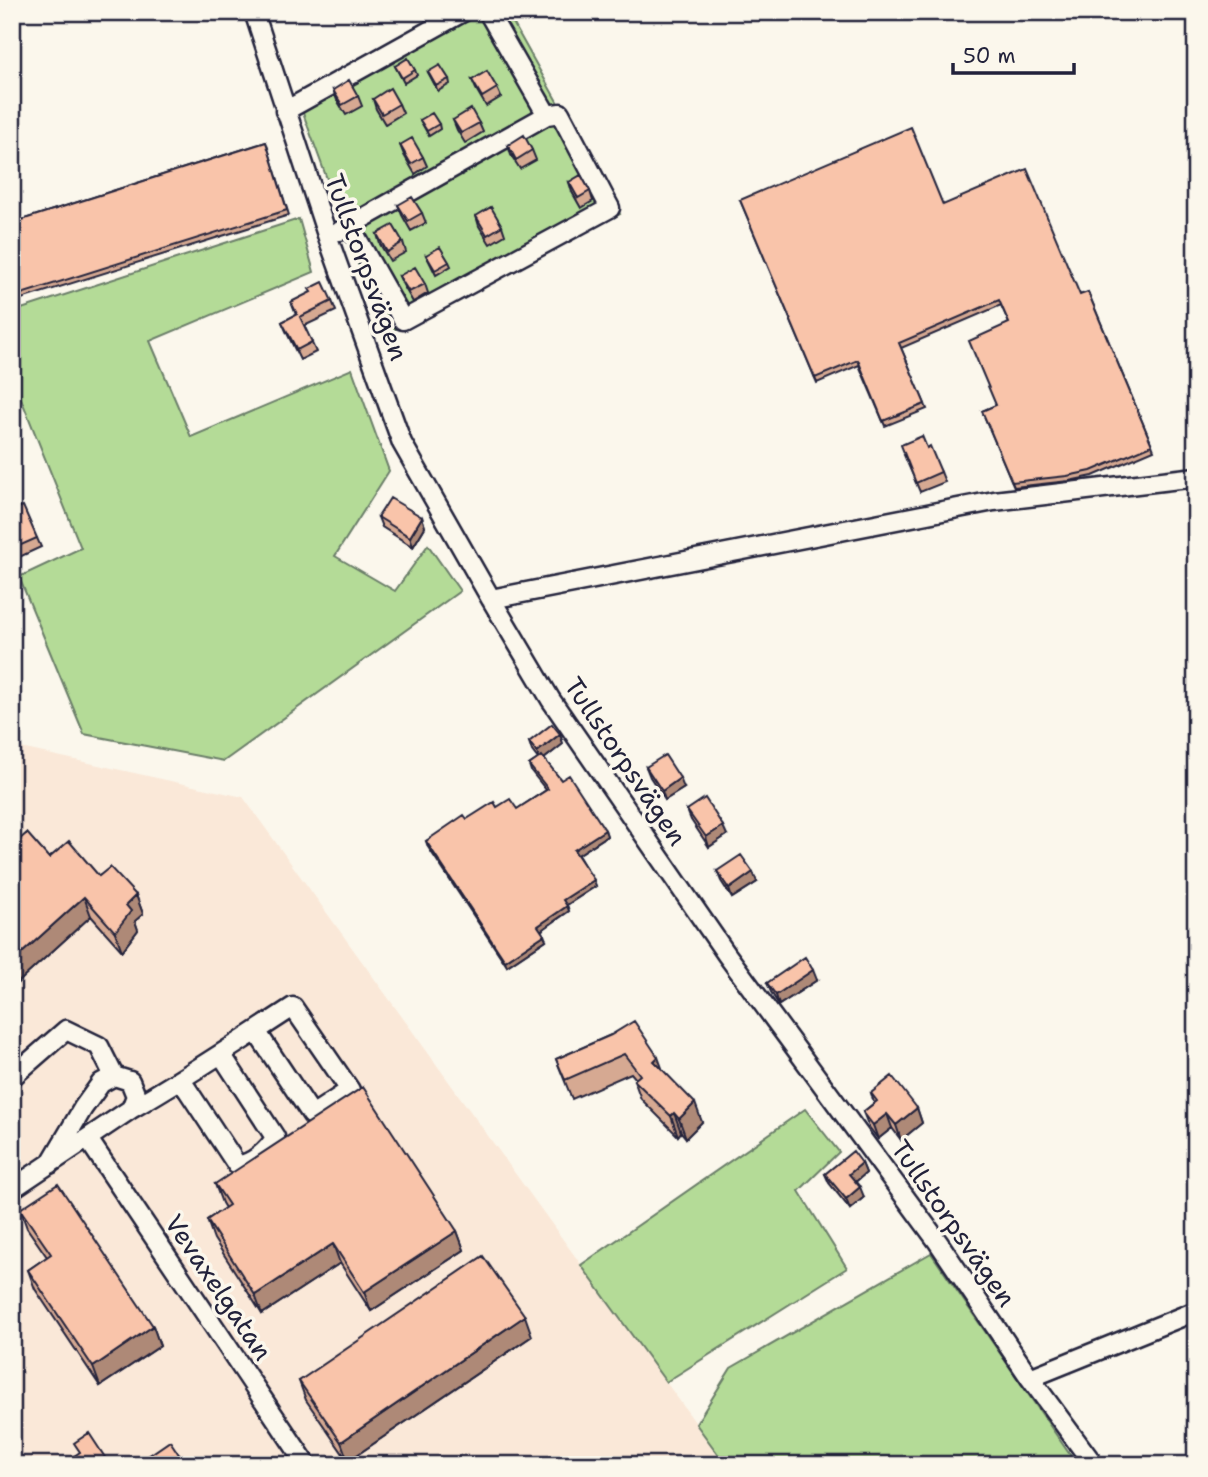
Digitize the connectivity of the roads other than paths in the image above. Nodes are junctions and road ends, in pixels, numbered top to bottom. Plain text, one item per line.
1 (254, 12) edge
2 (463, 12) edge
3 (488, 12) edge
4 (285, 111) junction
5 (547, 115) junction
6 (350, 226) junction
7 (328, 238) junction
8 (1196, 477) edge
9 (491, 599) junction
10 (256, 1031) junction
11 (221, 1054) junction
12 (114, 1076) junction
13 (12, 1077) edge
14 (181, 1080) junction
15 (131, 1109) junction
16 (88, 1139) junction
17 (50, 1164) junction
18 (12, 1189) edge
19 (1196, 1311) edge
20 (1030, 1378) junction
21 (307, 1465) edge
22 (1094, 1465) edge

1 - 4 street, Tullstorpsvägen
2 - 4 street
3 - 5 street
4 - 7 street, Tullstorpsvägen
5 - 6 street
5 - 6 street
6 - 7 street
7 - 9 street, Tullstorpsvägen
8 - 9 street
9 - 20 street, Tullstorpsvägen
10 - 10 street
10 - 11 street
11 - 14 street
11 - 14 street
12 - 13 street
12 - 15 street
12 - 17 street
14 - 15 street
15 - 16 street
16 - 17 street
16 - 21 street, Vevaxelgatan
17 - 18 street
19 - 20 street
20 - 22 street, Tullstorpsvägen

